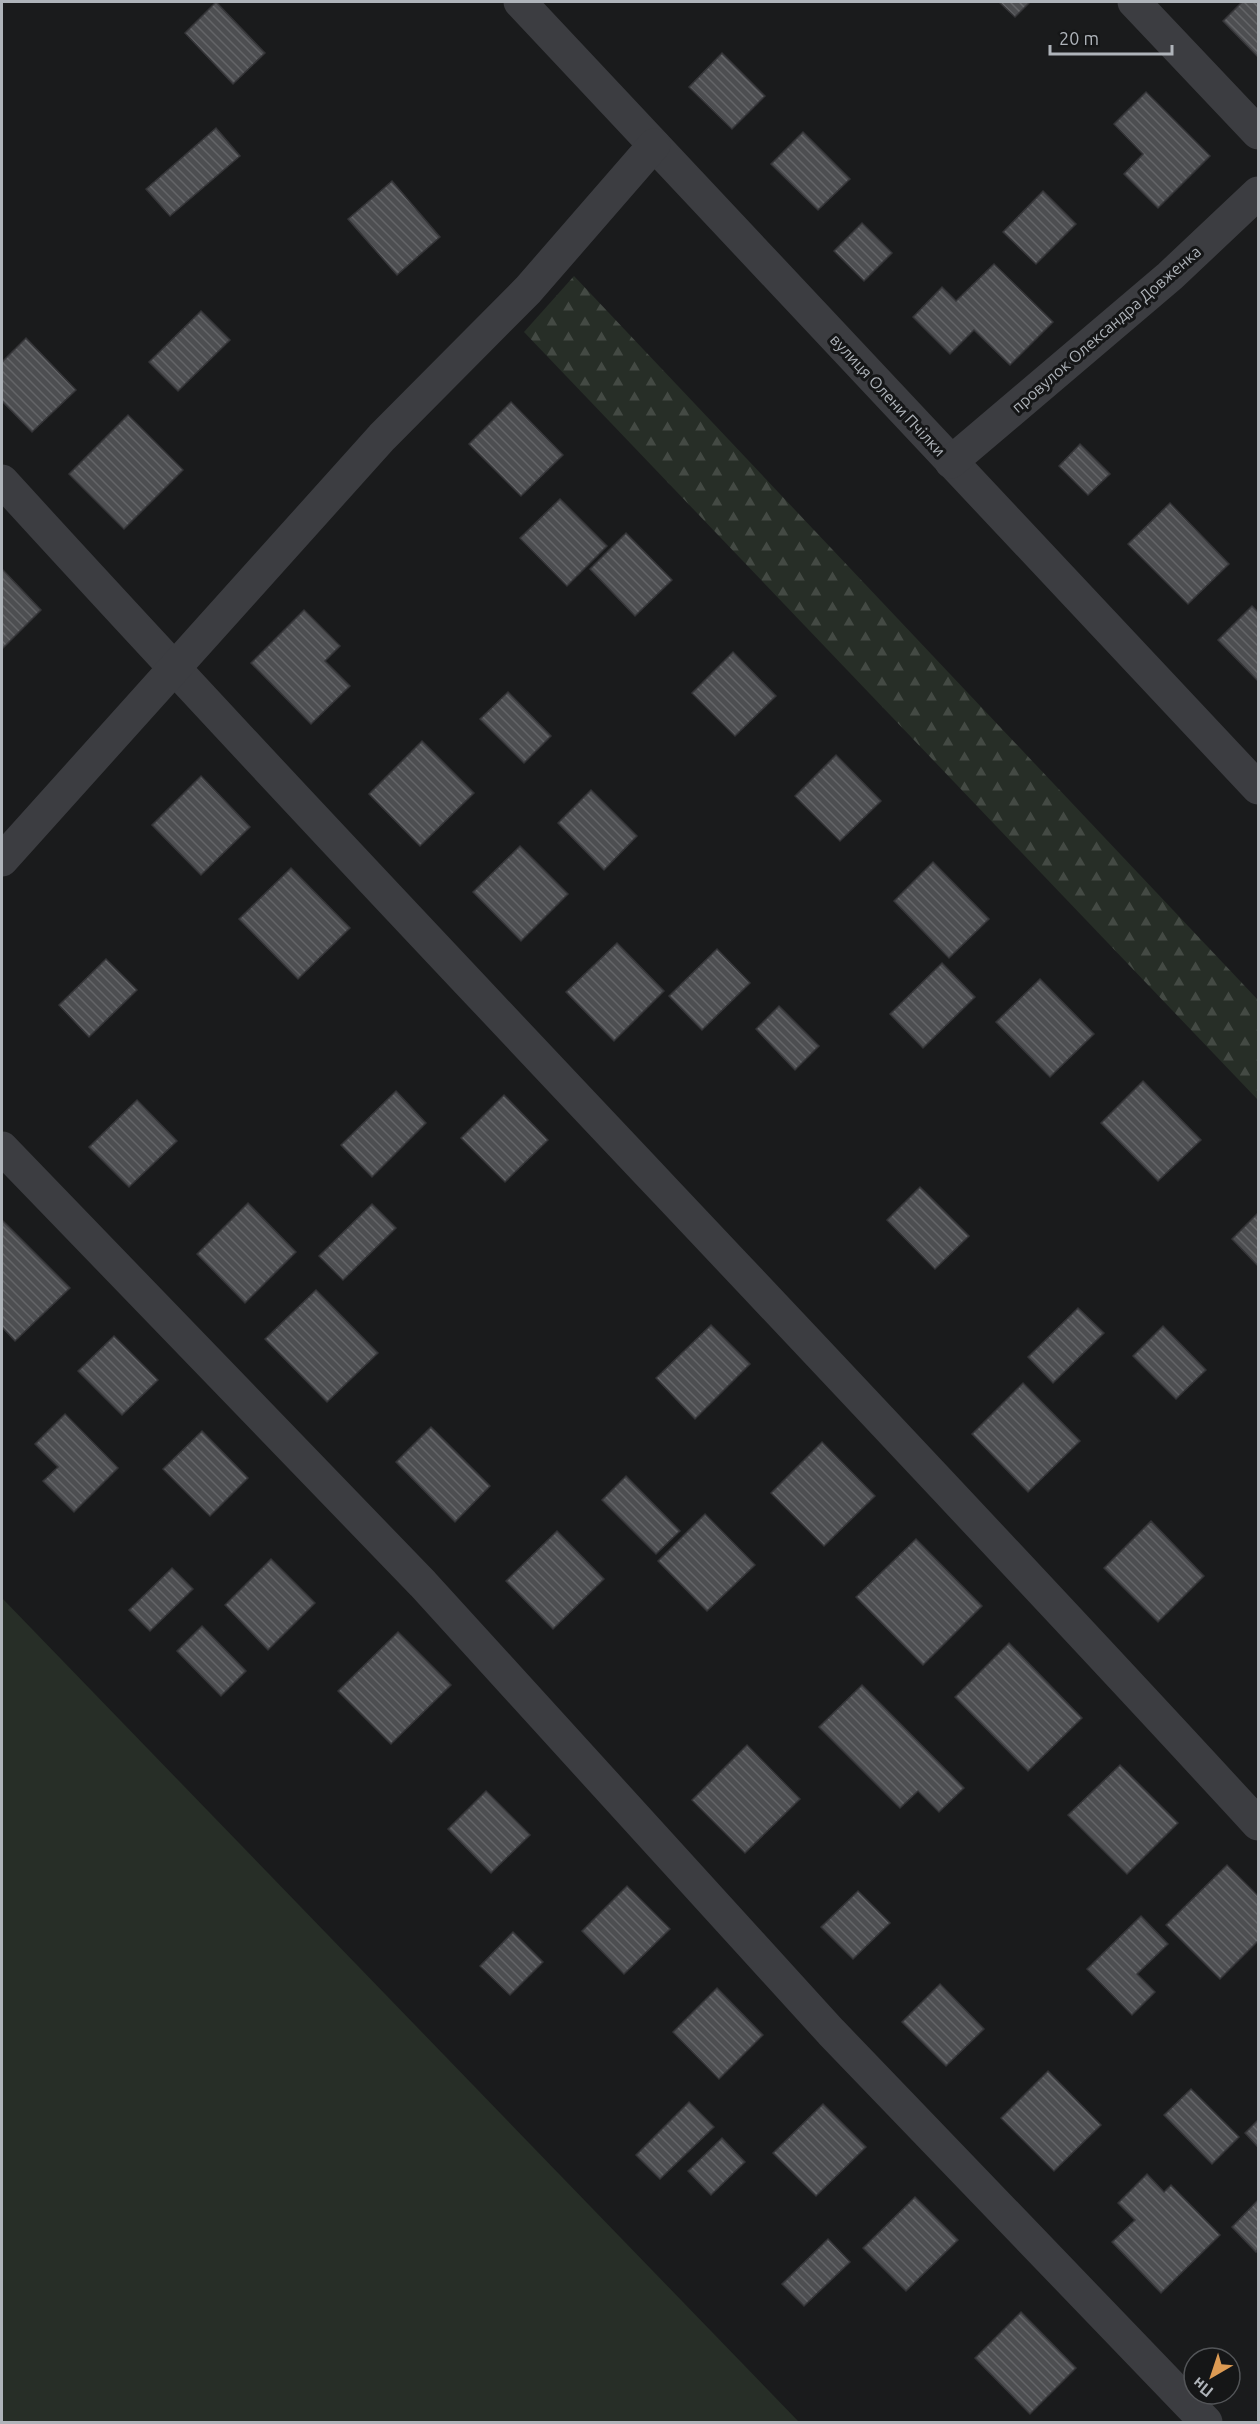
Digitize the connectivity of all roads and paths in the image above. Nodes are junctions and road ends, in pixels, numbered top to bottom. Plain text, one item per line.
1 (520, 2) edge
2 (1134, 2) edge
3 (1258, 133) edge
4 (654, 145) junction
5 (1258, 193) edge
6 (951, 462) junction
7 (2, 482) edge
8 (173, 669) junction
9 (1258, 788) edge
10 (2, 860) edge
11 (2, 1148) edge
12 (1258, 1824) edge
13 (1206, 2422) edge

1 - 4 street, вулиця Олени Пчілки
2 - 3 street
4 - 6 street, вулиця Олени Пчілки
4 - 8 street
5 - 6 street, провулок Олександра Довженка
6 - 9 street, вулиця Олени Пчілки
7 - 8 street
8 - 10 street
8 - 12 street
11 - 13 street

